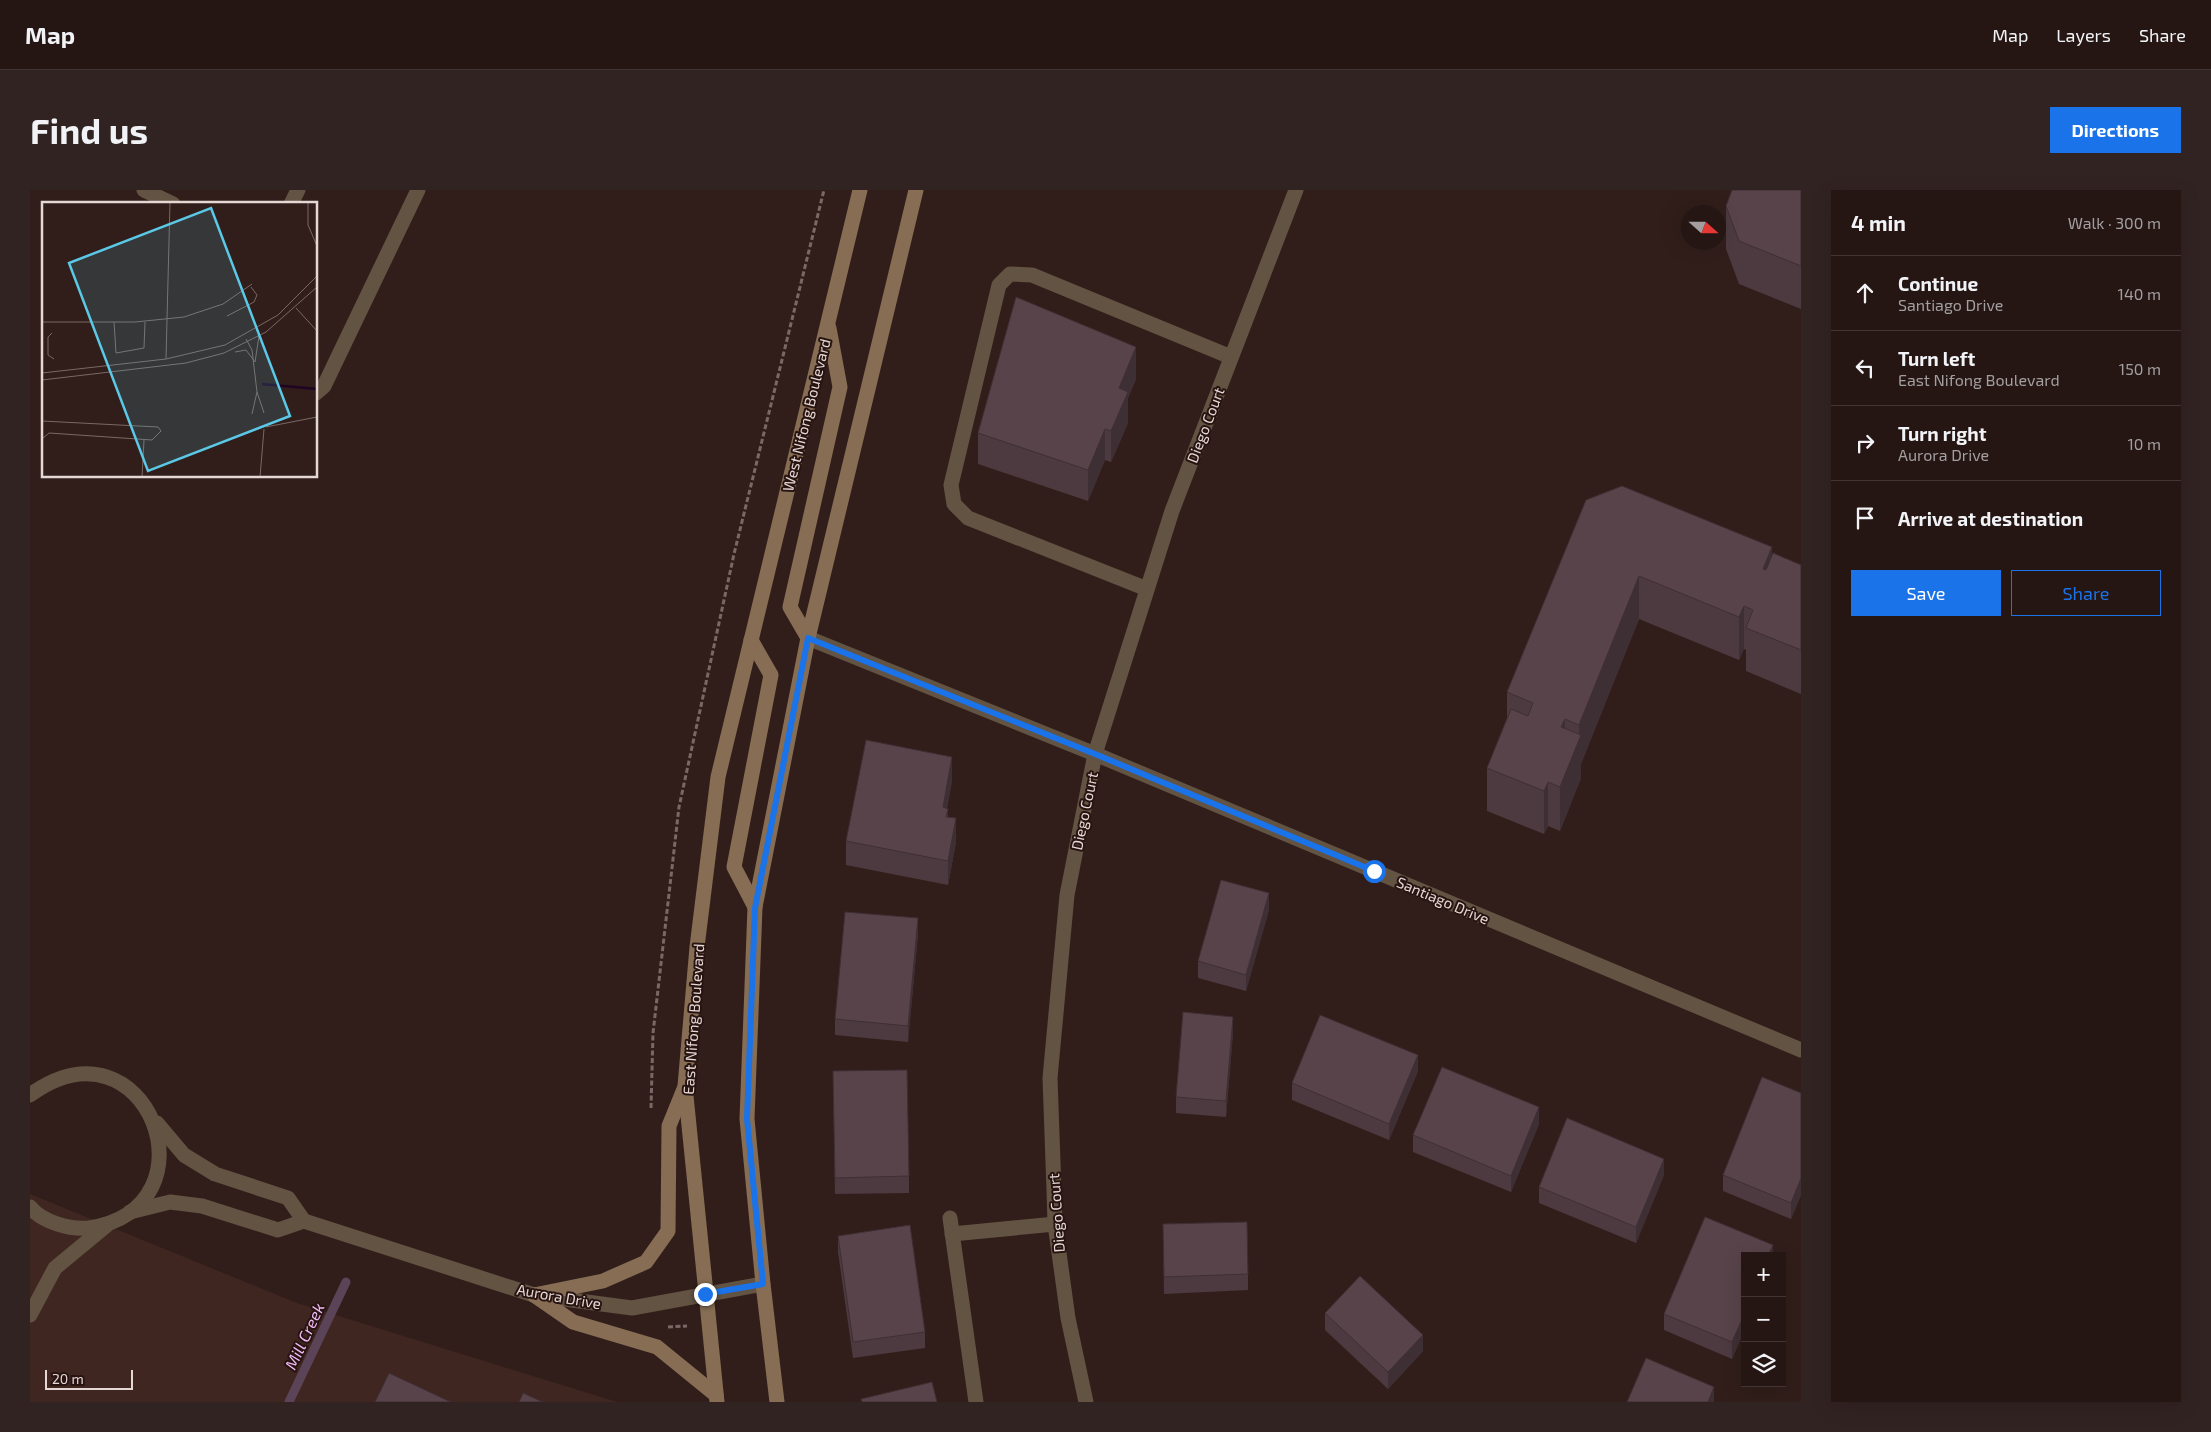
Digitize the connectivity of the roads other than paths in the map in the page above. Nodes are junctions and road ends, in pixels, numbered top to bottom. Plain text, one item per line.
1 (144, 190) edge
2 (298, 190) edge
3 (418, 190) edge
4 (860, 190) edge
5 (916, 190) edge
6 (1296, 190) edge
7 (170, 202) edge
8 (292, 202) edge
9 (828, 322) junction
10 (1231, 357) junction
11 (318, 391) edge
12 (1147, 589) junction
13 (808, 638) junction
14 (750, 640) junction
15 (1095, 754) junction
16 (755, 908) junction
17 (1801, 1050) edge
18 (685, 1086) junction
19 (30, 1095) edge
20 (153, 1118) junction
21 (30, 1207) edge
22 (130, 1212) junction
23 (950, 1218) dead end
24 (304, 1221) junction
25 (1055, 1224) junction
26 (107, 1225) junction
27 (952, 1234) junction
28 (763, 1284) junction
29 (705, 1294) junction
30 (534, 1295) junction
31 (30, 1316) edge
32 (717, 1399) edge
33 (778, 1402) edge
34 (976, 1402) edge
35 (1086, 1402) edge

1 - 7 street
2 - 8 street
3 - 11 street
4 - 9 main road, West Nifong Boulevard
5 - 13 main road
6 - 10 street, Diego Court
9 - 13 main road
9 - 14 main road, West Nifong Boulevard
10 - 12 street, Diego Court
10 - 12 street
12 - 15 street, Diego Court
13 - 15 street, Santiago Drive
13 - 16 main road
14 - 16 main road
14 - 18 main road, East Nifong Boulevard
15 - 17 street, Santiago Drive
15 - 25 street, Diego Court
16 - 28 main road
18 - 29 main road, East Nifong Boulevard
18 - 30 main road
19 - 20 street
20 - 22 street
20 - 24 street
21 - 26 street
22 - 24 street
22 - 26 street
23 - 27 street
24 - 30 street, Aurora Drive
25 - 27 street
25 - 35 street, Diego Court
26 - 31 street
27 - 34 street
28 - 29 street, Aurora Drive
28 - 33 main road
29 - 30 street, Aurora Drive
29 - 32 main road, East Nifong Boulevard
30 - 32 main road

